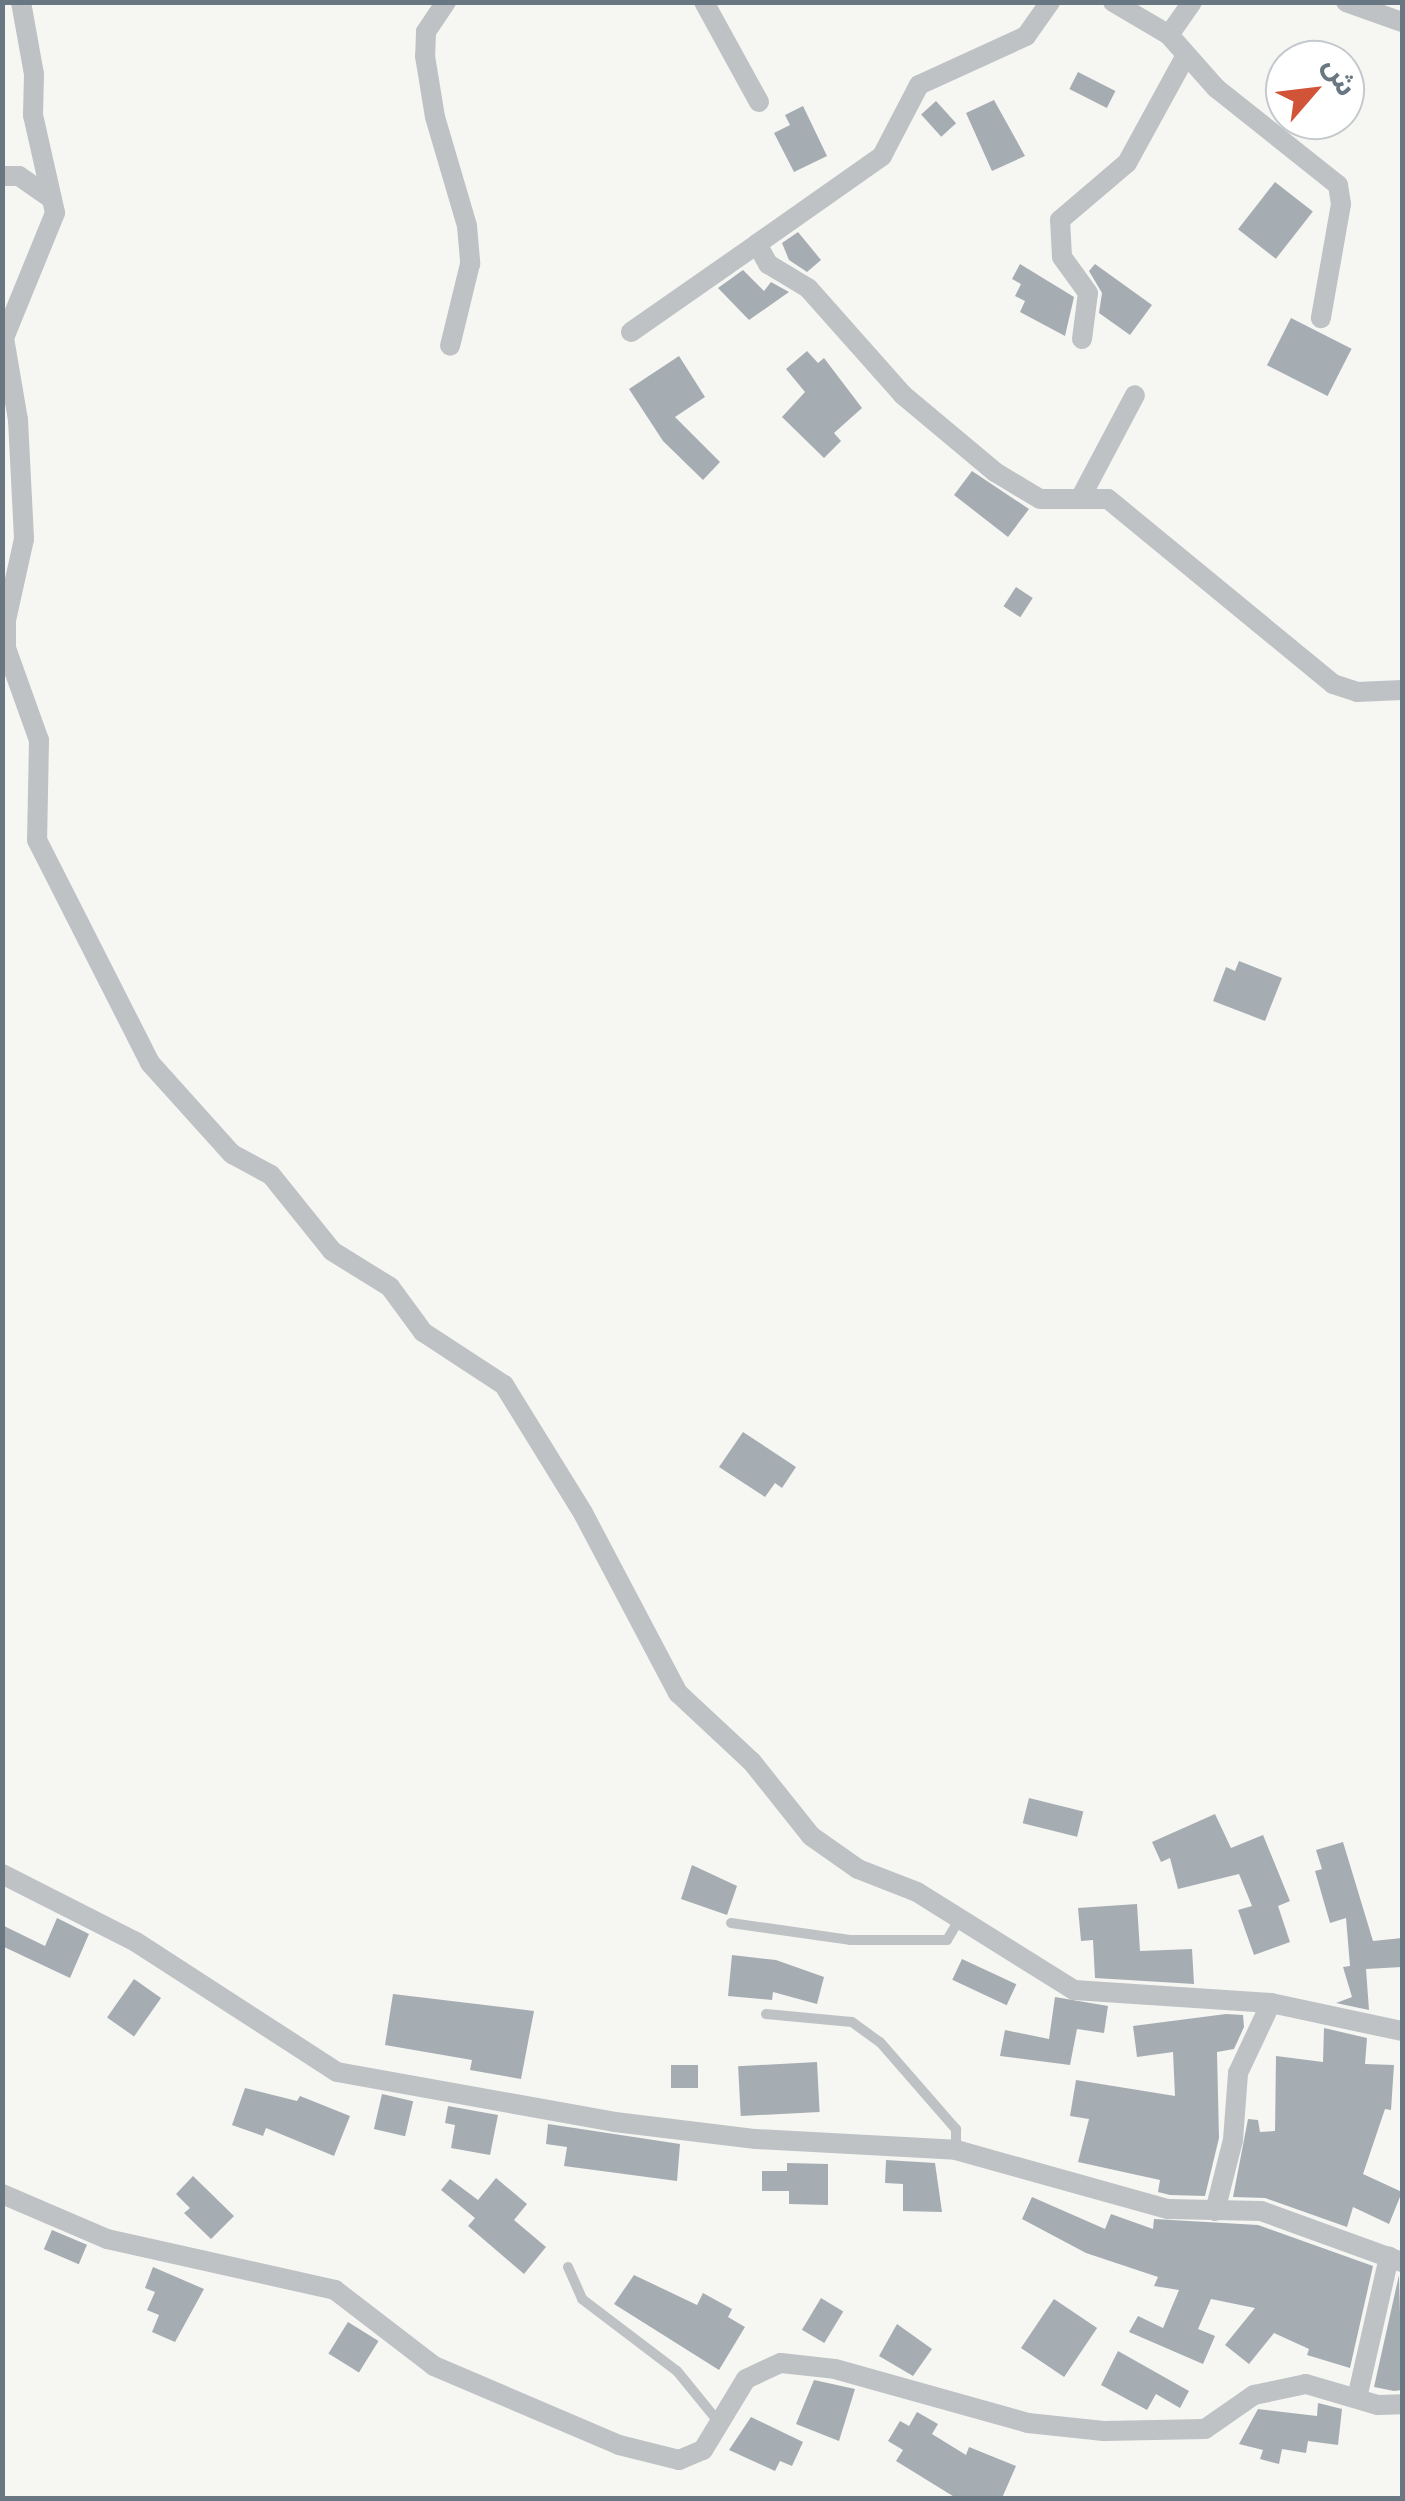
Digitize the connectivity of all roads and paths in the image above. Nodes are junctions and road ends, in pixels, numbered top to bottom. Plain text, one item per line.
1 (21, 2) edge
2 (446, 2) edge
3 (704, 2) edge
4 (1050, 2) edge
5 (1113, 2) edge
6 (1192, 2) edge
7 (1346, 2) edge
8 (1402, 22) edge
9 (1169, 35) junction
10 (1184, 60) junction
11 (759, 102) dead end
12 (2, 176) edge
13 (52, 200) junction
14 (758, 244) junction
15 (1321, 318) dead end
16 (631, 332) dead end
17 (1082, 340) dead end
18 (450, 346) dead end
19 (1135, 395) dead end
20 (1081, 497) junction
21 (1402, 690) edge
22 (2, 1874) edge
23 (960, 1920) junction
24 (731, 1924) dead end
25 (1271, 2004) junction
26 (766, 2014) dead end
27 (1402, 2031) edge
28 (956, 2150) junction
29 (2, 2194) edge
30 (1215, 2211) junction
31 (1396, 2259) edge
32 (568, 2267) dead end
33 (1357, 2398) junction
34 (1402, 2404) edge
35 (717, 2420) junction

1 - 13 street
2 - 18 street
3 - 11 street
4 - 14 street
5 - 9 street
6 - 9 street
7 - 8 street
9 - 10 street
10 - 15 street
10 - 17 street
12 - 13 street
13 - 23 street
14 - 16 street
14 - 20 street
19 - 20 street
20 - 21 street
22 - 28 street
23 - 24 lane
23 - 25 street
25 - 27 street
25 - 30 street
26 - 28 lane
28 - 30 street
29 - 35 street
30 - 31 street
31 - 33 street
32 - 35 lane
33 - 34 street
33 - 35 street

